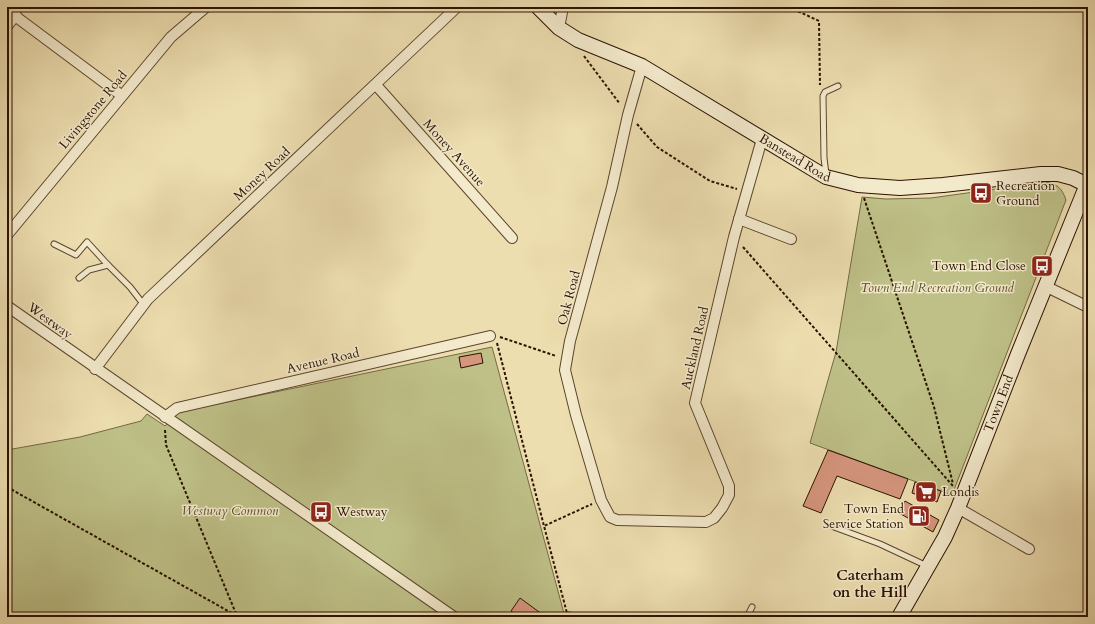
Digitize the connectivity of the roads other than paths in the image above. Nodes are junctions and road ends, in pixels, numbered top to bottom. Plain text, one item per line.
1 (206, 7) edge
2 (457, 7) edge
3 (538, 7) edge
4 (563, 7) edge
5 (11, 12) edge
6 (7, 26) edge
7 (559, 28) junction
8 (642, 66) junction
9 (376, 86) junction
10 (838, 86) dead end
11 (121, 95) junction
12 (762, 139) junction
13 (826, 177) junction
14 (1088, 184) edge
15 (739, 219) junction
16 (7, 235) edge
17 (512, 238) dead end
18 (792, 239) dead end
19 (54, 244) dead end
20 (108, 265) junction
21 (79, 278) dead end
22 (1045, 286) junction
23 (144, 305) junction
24 (7, 306) edge
25 (1088, 307) edge
26 (493, 336) road end
27 (95, 369) junction
28 (165, 417) junction
29 (958, 508) junction
30 (628, 521) joint
31 (834, 527) dead end
32 (1029, 548) dead end
33 (928, 567) junction
34 (752, 607) dead end
35 (454, 617) edge
36 (747, 617) edge
37 (899, 617) edge

1 - 11 street, Livingstone Road
2 - 9 street, Money Road
3 - 7 main road, Banstead Road
4 - 7 street
5 - 6 street
5 - 11 street
7 - 8 main road, Banstead Road
8 - 12 main road, Banstead Road
8 - 30 street, Oak Road
9 - 17 street, Money Avenue
9 - 23 street, Money Road
10 - 13 lane
11 - 16 street, Livingstone Road
12 - 13 main road, Banstead Road
12 - 15 street, Auckland Road
13 - 14 main road, Banstead Road
14 - 22 main road, Town End
15 - 18 street
15 - 30 street, Auckland Road
19 - 20 lane
20 - 21 lane
20 - 23 lane
22 - 25 street
22 - 29 main road, Town End
23 - 27 street, Money Road
24 - 27 street, Westway
26 - 28 street, Avenue Road
27 - 28 street, Westway
28 - 35 street, Westway
29 - 32 street
29 - 33 main road, Town End
31 - 33 lane
33 - 37 main road, Town End
34 - 36 lane

